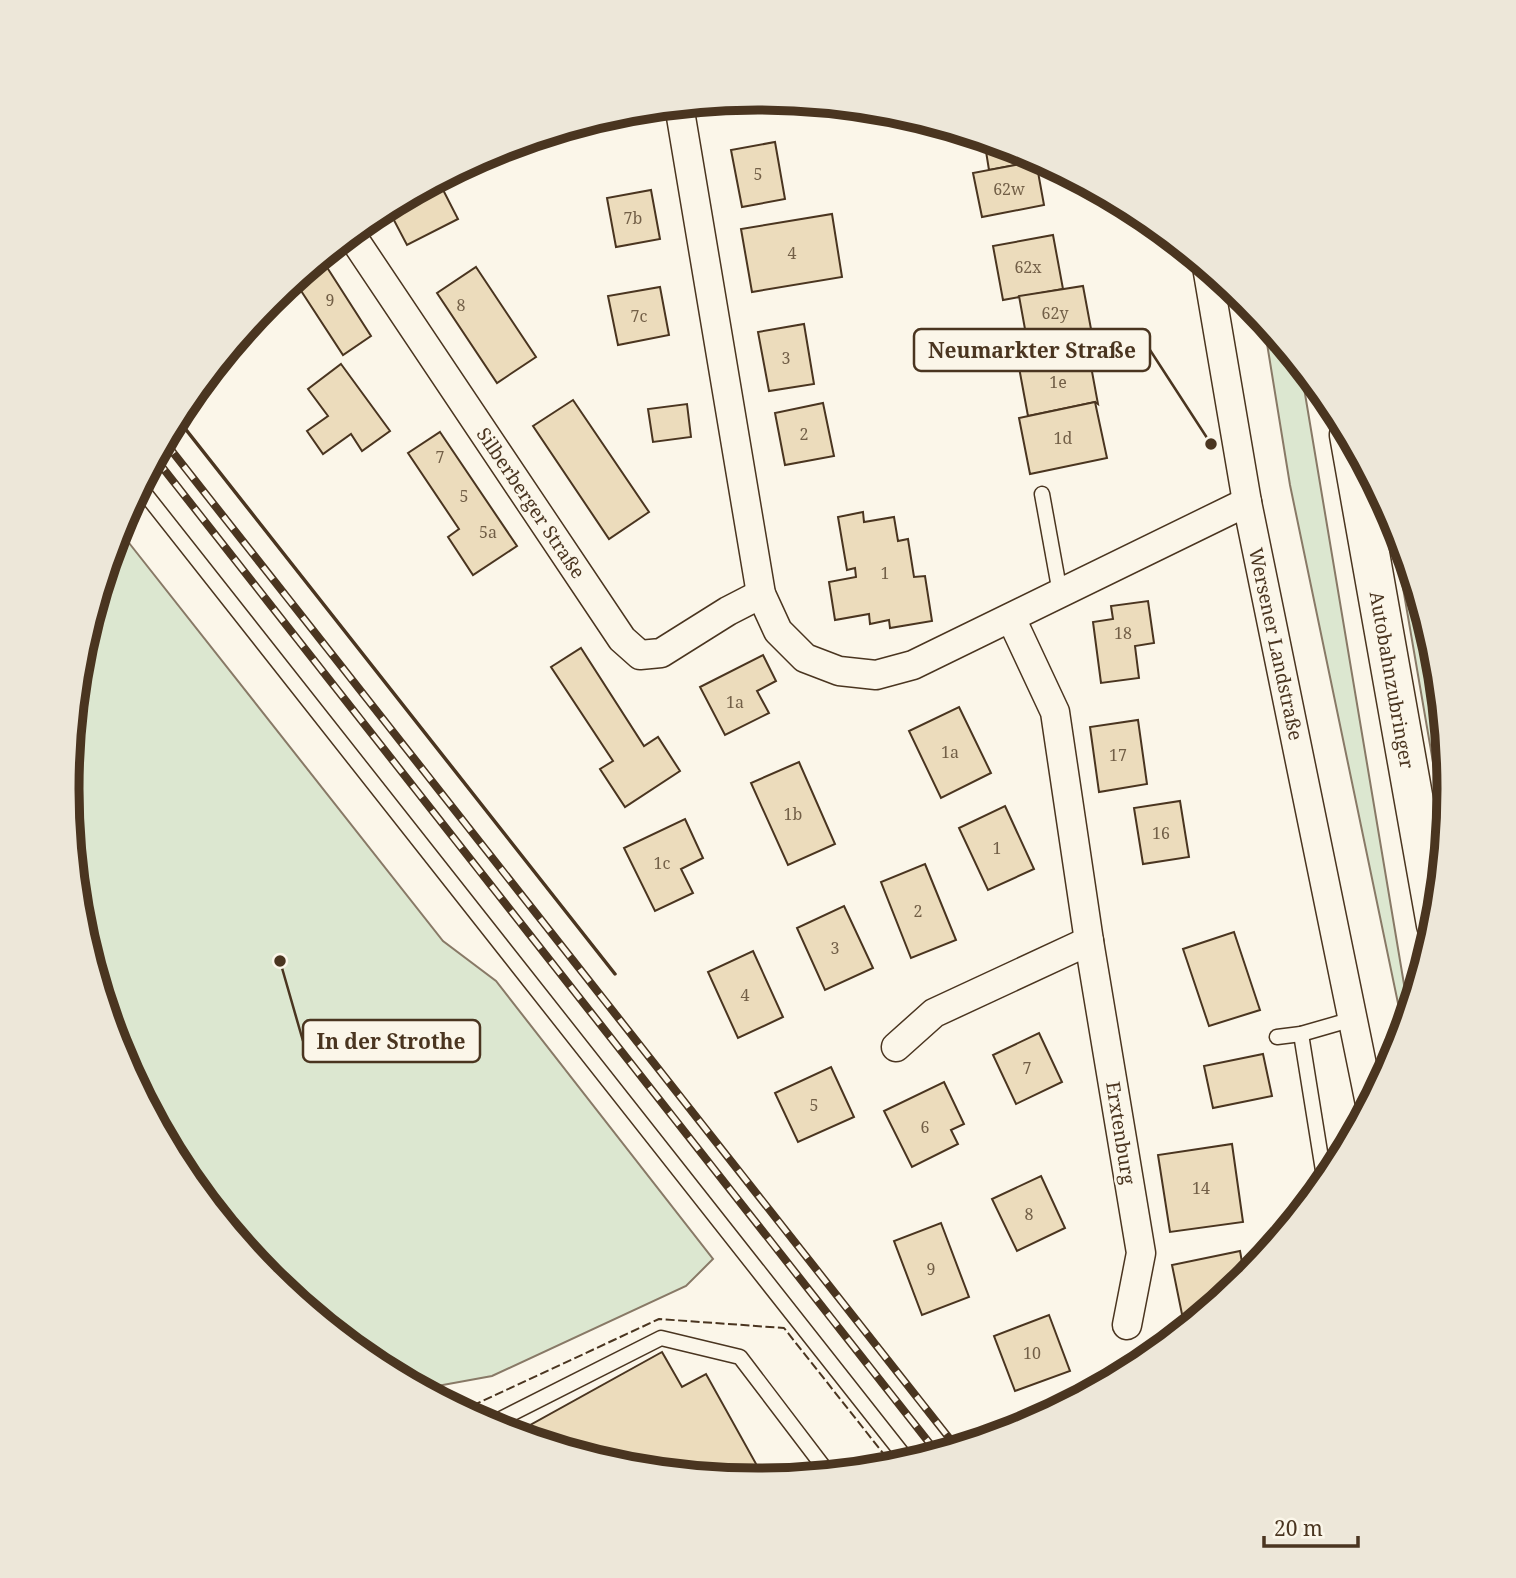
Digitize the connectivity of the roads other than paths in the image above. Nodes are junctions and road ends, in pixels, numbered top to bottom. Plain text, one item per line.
1 (682, 115) edge
2 (356, 242) edge
3 (1209, 281) edge
4 (1354, 465) edge
5 (1042, 494) dead end
6 (146, 495) edge
7 (1247, 502) junction
8 (1060, 593) junction
9 (761, 594) junction
10 (1011, 618) junction
11 (1429, 888) edge
12 (1089, 941) junction
13 (1353, 1019) junction
14 (1301, 1034) junction
15 (1277, 1037) dead end
16 (896, 1047) dead end
17 (1367, 1089) edge
18 (1322, 1167) edge
19 (1127, 1325) dead end
20 (503, 1419) edge
21 (902, 1453) edge
22 (822, 1465) edge

1 - 9 street
2 - 9 street, Silberberger Straße
3 - 7 street, Wersener Landstraße
4 - 11 highway, Autobahnzubringer
5 - 8 lane
6 - 21 lane
7 - 8 street
7 - 13 street, Wersener Landstraße
8 - 10 street
9 - 10 street
10 - 12 street, Erxtenburg
12 - 16 street
12 - 19 street, Erxtenburg
13 - 14 lane
13 - 17 street, Wersener Landstraße
14 - 15 lane
14 - 18 lane
20 - 22 lane

